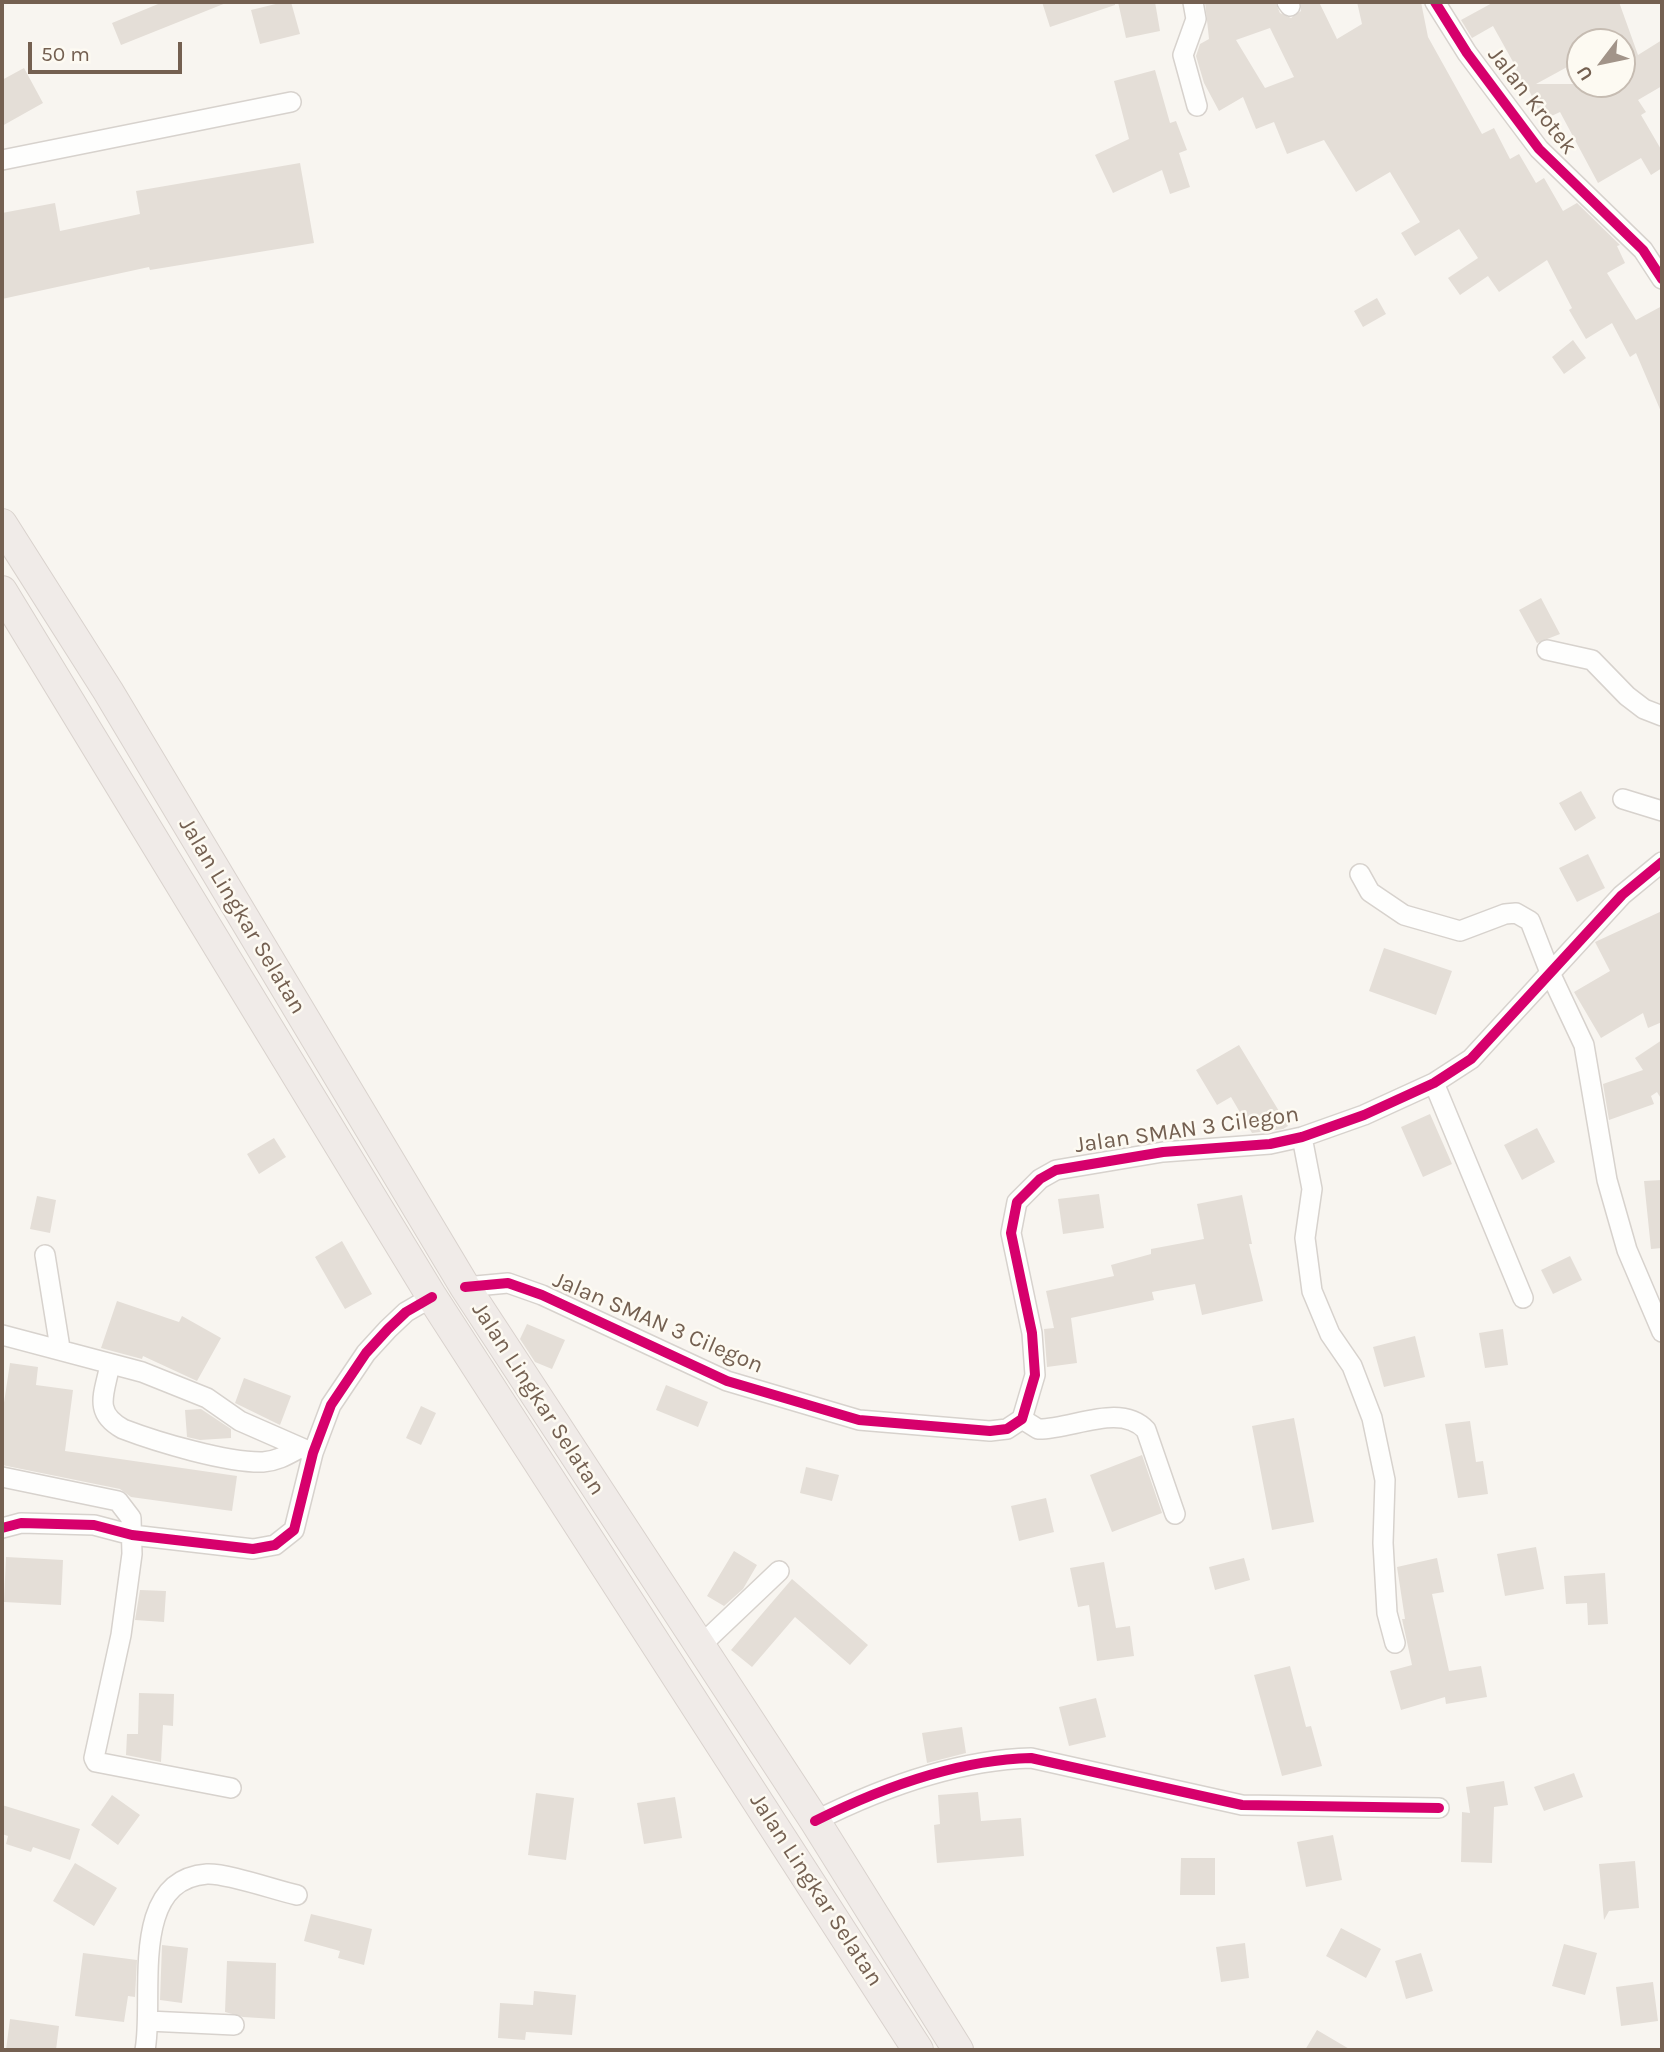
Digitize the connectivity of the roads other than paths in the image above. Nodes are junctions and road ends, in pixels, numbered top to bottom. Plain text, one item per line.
1 (1193, 2) edge
2 (1435, 2) edge
3 (291, 102) dead end
4 (1196, 106) dead end
5 (2, 160) edge
6 (1662, 279) edge
7 (2, 524) edge
8 (2, 590) edge
9 (1548, 650) dead end
10 (1662, 716) edge
11 (1623, 799) dead end
12 (1662, 811) edge
13 (1662, 862) edge
14 (1360, 874) dead end
15 (1551, 975) junction
16 (1434, 1083) junction
17 (1302, 1137) junction
18 (45, 1255) dead end
19 (465, 1287) junction
20 (432, 1297) junction
21 (1523, 1298) dead end
22 (1662, 1332) edge
23 (2, 1335) edge
24 (60, 1349) junction
25 (110, 1364) junction
26 (1022, 1419) junction
27 (306, 1450) junction
28 (2, 1477) edge
29 (1175, 1514) dead end
30 (2, 1528) edge
31 (132, 1535) junction
32 (779, 1571) dead end
33 (1395, 1643) dead end
34 (700, 1646) junction
35 (230, 1788) dead end
36 (1438, 1808) dead end
37 (815, 1821) junction
38 (297, 1895) dead end
39 (148, 2021) junction
40 (234, 2025) dead end
41 (145, 2050) edge
42 (918, 2050) edge
43 (958, 2050) edge

1 - 4 street
2 - 6 street, Jalan Krotek
3 - 5 street
7 - 19 highway, Jalan Lingkar Selatan
8 - 20 highway, Jalan Lingkar Selatan
9 - 10 street
11 - 12 street
13 - 15 street, Jalan SMAN 3 Cilegon
14 - 15 street
15 - 16 street, Jalan SMAN 3 Cilegon
15 - 22 street
16 - 17 street, Jalan SMAN 3 Cilegon
16 - 21 street
17 - 26 street, Jalan SMAN 3 Cilegon
17 - 33 street
18 - 24 street
19 - 20 highway
19 - 26 street, Jalan SMAN 3 Cilegon
19 - 34 highway, Jalan Lingkar Selatan
20 - 27 street
20 - 42 highway, Jalan Lingkar Selatan
23 - 24 street
24 - 25 street
25 - 27 street
25 - 27 street
26 - 29 street
27 - 31 street
28 - 31 street
30 - 31 street
31 - 35 street
32 - 34 street
34 - 37 highway, Jalan Lingkar Selatan
36 - 37 street
37 - 43 highway, Jalan Lingkar Selatan
38 - 39 street
39 - 40 street
39 - 41 street

